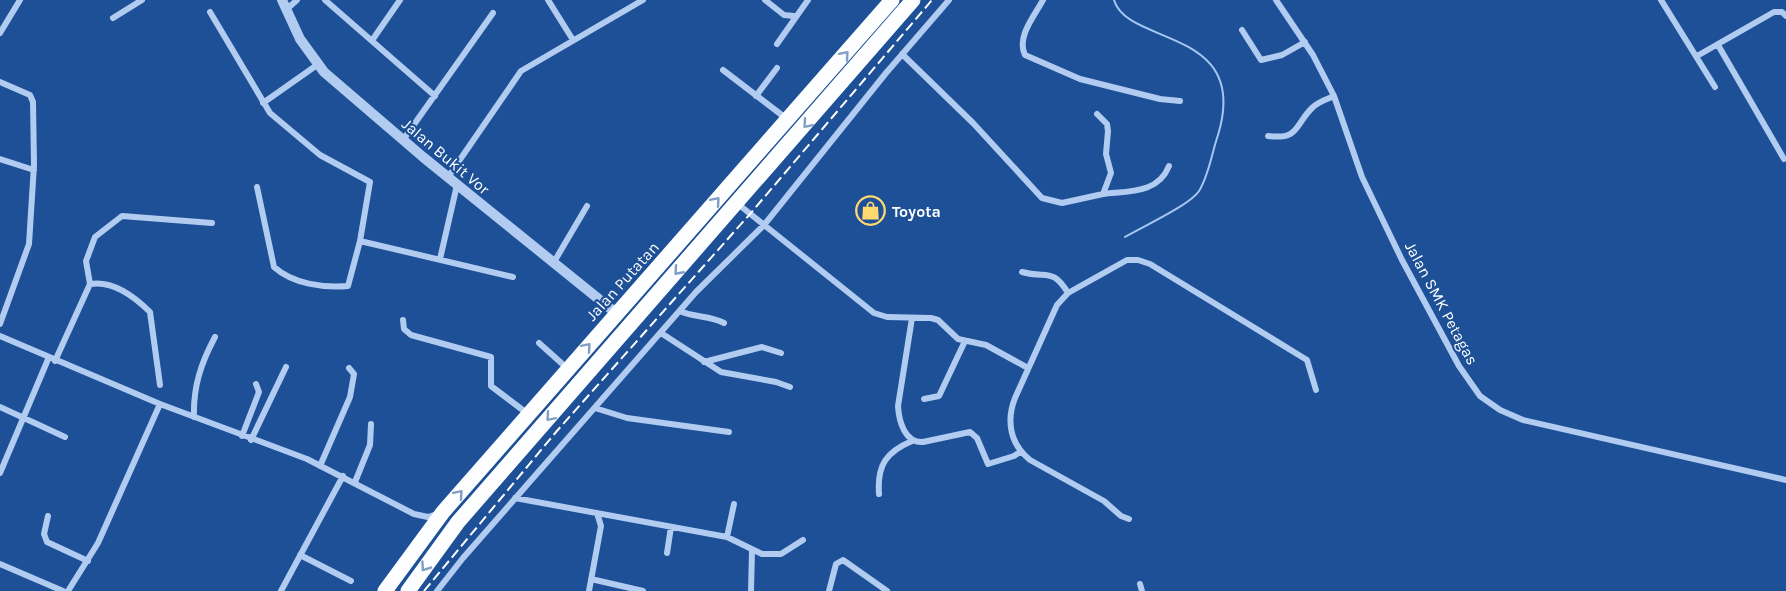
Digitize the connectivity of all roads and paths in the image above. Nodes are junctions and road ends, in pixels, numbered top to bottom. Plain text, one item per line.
1 (20, 0) edge
2 (142, 0) edge
3 (297, 0) edge
4 (325, 0) edge
5 (400, 0) edge
6 (548, 0) edge
7 (643, 0) edge
8 (765, 0) edge
9 (808, 0) edge
10 (892, 0) edge
11 (913, 0) edge
12 (949, 0) edge
13 (1043, 0) edge
14 (1660, 0) edge
15 (1279, 1) edge
16 (284, 5) edge
17 (210, 12) dead end
18 (494, 13) dead end
19 (794, 16) junction
20 (1786, 16) edge
21 (113, 18) dead end
22 (1242, 30) dead end
23 (0, 33) edge
24 (373, 39) junction
25 (573, 40) junction
26 (1305, 42) junction
27 (777, 44) dead end
28 (1718, 45) junction
29 (902, 54) junction
30 (1697, 56) junction
31 (317, 65) junction
32 (777, 68) dead end
33 (723, 70) dead end
34 (0, 82) edge
35 (1715, 87) dead end
36 (435, 96) junction
37 (756, 96) junction
38 (1334, 96) junction
39 (1180, 101) dead end
40 (263, 103) junction
41 (1097, 114) dead end
42 (788, 120) junction
43 (1268, 136) dead end
44 (403, 140) junction
45 (0, 159) edge
46 (1784, 159) dead end
47 (750, 163) junction
48 (1169, 166) dead end
49 (34, 170) junction
50 (764, 174) junction
51 (448, 177) junction
52 (457, 185) junction
53 (257, 187) dead end
54 (1103, 194) junction
55 (738, 204) junction
56 (587, 206) dead end
57 (212, 223) dead end
58 (764, 225) junction
59 (360, 241) junction
60 (440, 259) junction
61 (554, 262) junction
62 (1022, 272) dead end
63 (513, 277) dead end
64 (90, 284) junction
65 (1068, 293) junction
66 (680, 310) junction
67 (614, 316) junction
68 (912, 318) junction
69 (403, 320) dead end
70 (724, 323) dead end
71 (0, 324) edge
72 (625, 330) junction
73 (661, 333) junction
74 (0, 336) edge
75 (215, 337) dead end
76 (965, 341) junction
77 (539, 343) dead end
78 (781, 353) dead end
79 (52, 359) junction
80 (704, 362) junction
81 (286, 367) dead end
82 (349, 368) dead end
83 (1028, 368) junction
84 (568, 369) junction
85 (256, 384) dead end
86 (160, 385) dead end
87 (790, 387) dead end
88 (1316, 390) dead end
89 (924, 399) dead end
90 (160, 404) junction
91 (0, 407) edge
92 (595, 408) junction
93 (529, 414) junction
94 (23, 417) junction
95 (194, 417) junction
96 (371, 424) dead end
97 (729, 432) dead end
98 (242, 436) junction
99 (65, 437) dead end
100 (251, 440) junction
101 (912, 441) junction
102 (1020, 452) junction
103 (320, 466) junction
104 (0, 473) edge
105 (343, 476) junction
106 (1786, 480) edge
107 (355, 482) junction
108 (879, 494) dead end
109 (515, 498) junction
110 (734, 504) dead end
111 (443, 512) junction
112 (597, 513) junction
113 (414, 514) junction
114 (48, 516) dead end
115 (1129, 519) dead end
116 (671, 527) junction
117 (727, 537) junction
118 (421, 539) junction
119 (803, 540) dead end
120 (752, 551) junction
121 (667, 553) dead end
122 (300, 555) junction
123 (88, 561) junction
124 (0, 564) edge
125 (394, 578) junction
126 (591, 579) junction
127 (351, 581) dead end
128 (1140, 584) dead end
129 (409, 590) edge
130 (66, 591) edge
131 (281, 591) edge
132 (386, 591) edge
133 (438, 591) edge
134 (589, 591) edge
135 (643, 591) edge
136 (751, 591) edge
137 (829, 591) edge
138 (887, 591) edge
139 (1142, 591) edge

1 - 23 street
2 - 21 street
3 - 16 street
4 - 24 street
5 - 24 street
6 - 25 street
7 - 25 street
8 - 19 street
9 - 19 street
42 -> 10 highway, Jalan Putatan
11 -> 50 highway
12 - 29 street
13 - 39 street
14 - 30 street
15 - 26 street, Jalan SMK Petagas
16 - 31 street, Jalan Bukit Vor
17 - 40 street
18 - 36 street
19 - 27 street
20 - 28 street
22 - 26 street
24 - 36 street
25 - 51 street
26 - 38 street, Jalan SMK Petagas
28 - 30 street
28 - 46 street
29 - 54 street
29 - 58 street
30 - 35 street
31 - 40 street
31 - 44 street, Jalan Bukit Vor
32 - 37 street
33 - 37 street
34 - 49 street
36 - 44 street
37 - 42 street
38 - 43 street
38 - 106 street, Jalan SMK Petagas
40 - 59 street
41 - 54 street
42 - 47 highway, Jalan Putatan
44 - 51 street, Jalan Bukit Vor
45 - 49 street
47 - 50 highway
67 -> 47 highway, Jalan Putatan
48 - 54 street
49 - 71 street
50 - 55 highway
51 - 52 street, Jalan Bukit Vor
52 - 60 street
52 - 61 street, Jalan Bukit Vor
53 - 59 street
55 - 58 street
55 -> 72 highway
56 - 61 street
57 - 64 street
58 - 66 street
58 - 68 street
59 - 60 street
60 - 63 street
61 - 67 street, Jalan Bukit Vor
62 - 65 street
64 - 79 street
64 - 86 street
65 - 83 street
65 - 88 street
66 - 70 street
66 - 73 street
67 - 72 highway
84 -> 67 highway, Jalan Putatan
68 - 76 street
68 - 101 street
69 - 93 street
72 -> 129 highway
73 - 80 street
73 - 92 street
74 - 79 street
75 - 95 street
76 - 83 street
76 - 89 street
77 - 84 street
78 - 80 street
79 - 90 street
79 - 94 street
80 - 87 street
81 - 100 street
82 - 103 street
83 - 102 street
84 - 93 highway, Jalan Putatan
85 - 98 street
90 - 95 street
90 - 123 street
91 - 94 street
92 - 97 street
92 - 109 street
111 -> 93 highway, Jalan Putatan
94 - 99 street
94 - 104 street
95 - 98 street
96 - 107 street
98 - 100 street
100 - 103 street
101 - 102 street
101 - 108 street
102 - 115 street
103 - 105 street
105 - 107 street
105 - 122 street
107 - 113 street
109 - 112 street
109 - 133 street
110 - 117 street
111 - 113 street
111 - 118 highway, Jalan Putatan
112 - 116 street
112 - 126 street
113 - 118 street
114 - 123 street
116 - 117 street
116 - 121 street
117 - 120 street
118 - 125 highway, Jalan Putatan
119 - 120 street
120 - 136 street
122 - 127 street
122 - 131 street
123 - 130 street
124 - 130 street
125 - 129 highway
125 - 132 highway, Jalan Putatan
126 - 134 street
126 - 135 street
128 - 139 street
137 - 138 street

